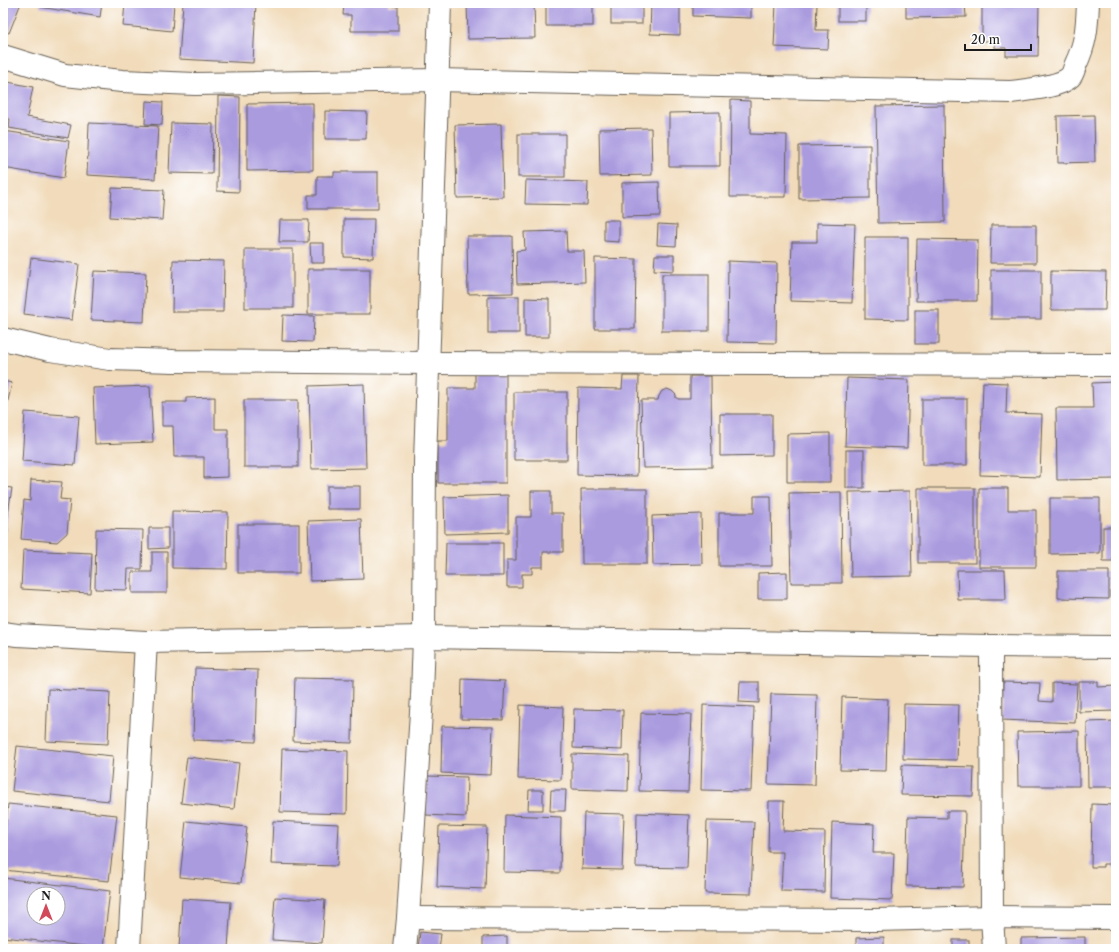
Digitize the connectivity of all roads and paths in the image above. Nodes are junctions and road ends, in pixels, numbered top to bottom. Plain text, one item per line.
1 (440, 3) edge
2 (1088, 3) edge
3 (3, 56) edge
4 (437, 80) junction
5 (3, 339) edge
6 (429, 363) junction
7 (1116, 365) edge
8 (3, 634) edge
9 (424, 637) junction
10 (146, 642) junction
11 (991, 646) junction
12 (1116, 647) edge
13 (992, 917) junction
14 (408, 918) junction
15 (1116, 918) edge
16 (129, 949) edge
17 (405, 949) edge
18 (994, 949) edge

1 - 4 street
2 - 4 street
3 - 4 street
4 - 6 street
5 - 6 street
6 - 7 street
6 - 9 street
8 - 10 street
9 - 10 street
9 - 11 street
9 - 14 street
10 - 16 street
11 - 12 street
11 - 13 street
13 - 14 street
13 - 15 street
13 - 18 street
14 - 17 street

